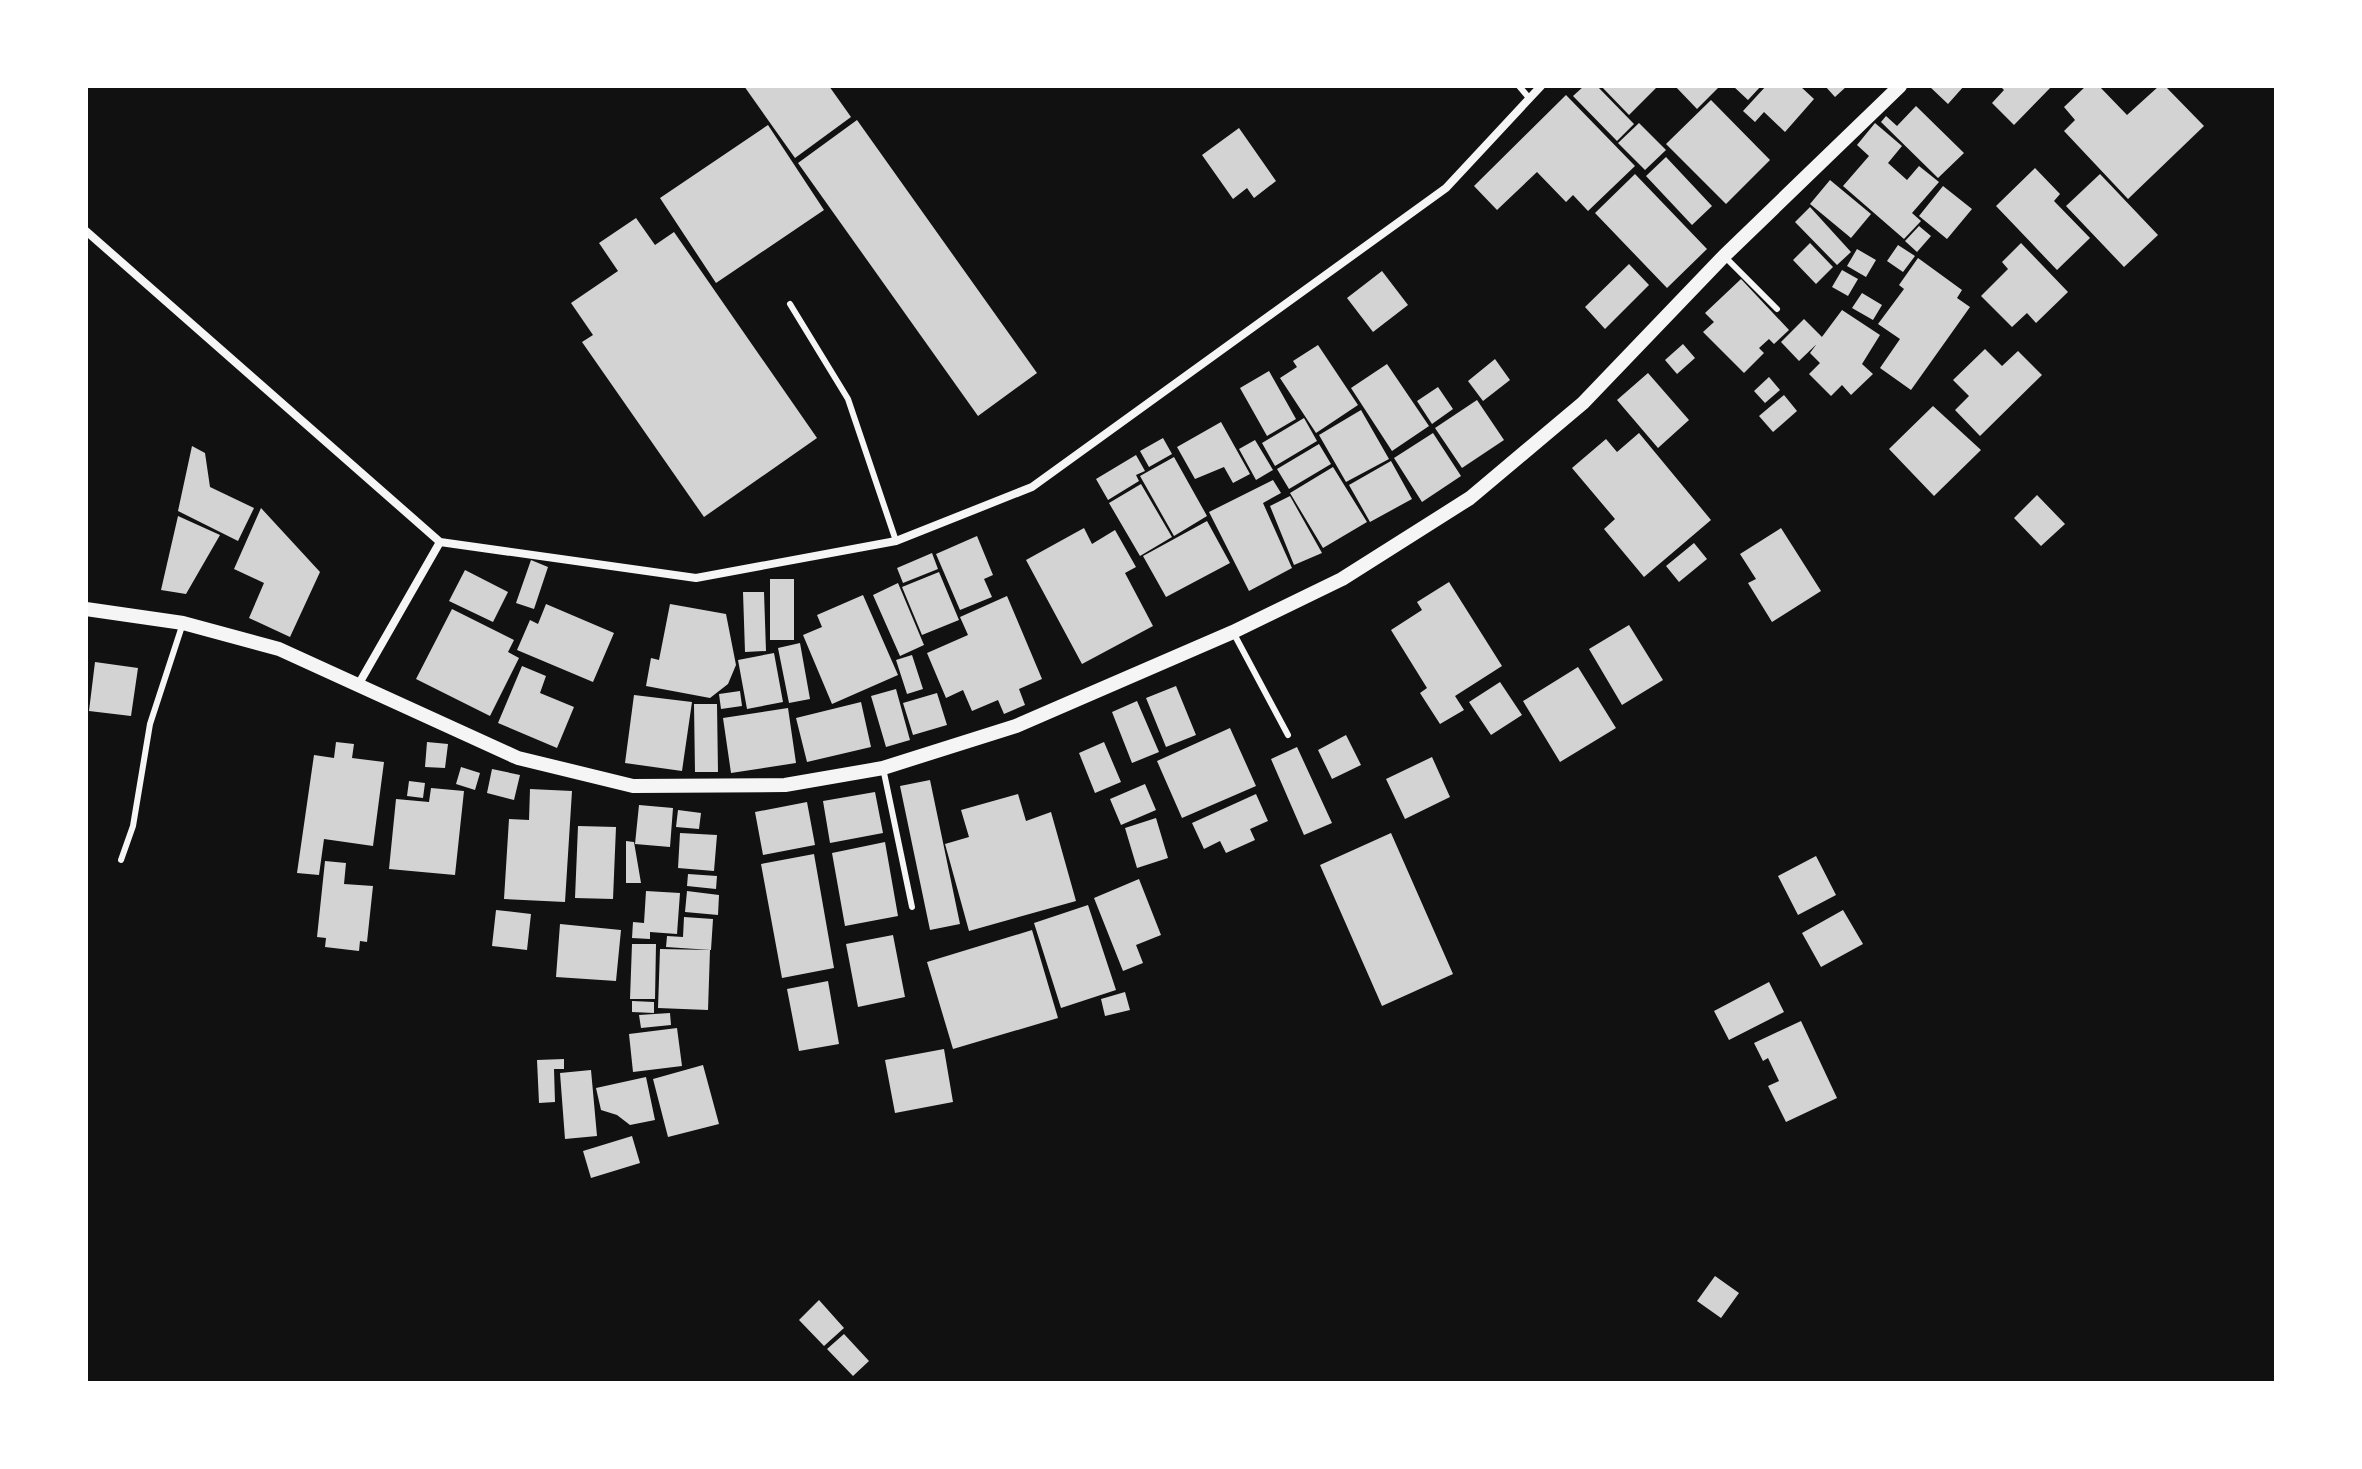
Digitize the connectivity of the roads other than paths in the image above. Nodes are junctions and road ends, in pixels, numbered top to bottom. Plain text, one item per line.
1 (1519, 86) edge
2 (1541, 86) edge
3 (1900, 86) edge
4 (1529, 98) junction
5 (86, 231) edge
6 (1724, 256) junction
7 (790, 304) dead end
8 (1777, 309) dead end
9 (896, 541) junction
10 (440, 542) junction
11 (86, 609) edge
12 (183, 623) junction
13 (1233, 632) junction
14 (357, 687) junction
15 (1288, 735) dead end
16 (883, 768) junction
17 (121, 860) dead end
18 (912, 907) dead end

1 - 4 lane
2 - 4 street
3 - 6 street
4 - 9 street
5 - 10 street
6 - 8 lane
6 - 13 street
7 - 9 lane
9 - 10 street
10 - 14 street
11 - 12 street
12 - 14 street
12 - 17 lane
13 - 15 lane
13 - 16 street
14 - 16 street
16 - 18 lane

